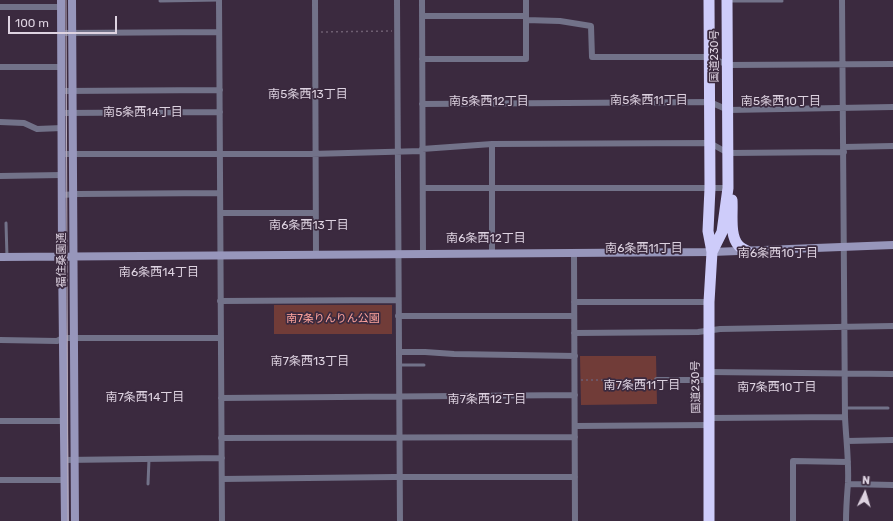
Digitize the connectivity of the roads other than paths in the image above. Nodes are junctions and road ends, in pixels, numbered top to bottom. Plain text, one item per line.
1 (72, 0) edge
2 (219, 0) edge
3 (315, 0) edge
4 (397, 0) edge
5 (422, 0) edge
6 (526, 0) edge
7 (709, 0) edge
8 (842, 0) edge
9 (160, 1) edge
10 (727, 1) edge
11 (782, 1) dead end
12 (61, 3) edge
13 (0, 7) edge
14 (422, 16) junction
15 (526, 18) junction
16 (219, 32) junction
17 (62, 33) junction
18 (72, 33) junction
19 (709, 57) junction
20 (422, 59) junction
21 (893, 64) edge
22 (728, 65) junction
23 (843, 65) junction
24 (0, 67) edge
25 (62, 67) junction
26 (220, 90) junction
27 (62, 91) junction
28 (72, 91) junction
29 (710, 102) junction
30 (422, 104) junction
31 (893, 107) edge
32 (843, 108) junction
33 (728, 110) junction
34 (220, 112) junction
35 (62, 113) junction
36 (72, 113) junction
37 (0, 122) edge
38 (62, 128) junction
39 (710, 142) junction
40 (492, 144) junction
41 (893, 146) edge
42 (422, 150) junction
43 (844, 150) junction
44 (398, 152) junction
45 (220, 153) junction
46 (315, 153) junction
47 (62, 154) junction
48 (72, 154) junction
49 (728, 154) junction
50 (62, 175) junction
51 (0, 176) edge
52 (422, 188) junction
53 (492, 188) junction
54 (710, 188) junction
55 (728, 188) junction
56 (220, 193) junction
57 (62, 195) junction
58 (73, 195) junction
59 (316, 212) junction
60 (221, 213) junction
61 (6, 223) dead end
62 (893, 245) edge
63 (845, 247) junction
64 (748, 251) junction
65 (712, 252) junction
66 (574, 253) junction
67 (398, 254) junction
68 (423, 254) junction
69 (492, 254) junction
70 (220, 255) junction
71 (316, 255) junction
72 (62, 256) junction
73 (73, 256) junction
74 (3, 257) edge
75 (398, 300) junction
76 (220, 301) junction
77 (574, 302) junction
78 (708, 302) junction
79 (398, 316) junction
80 (574, 316) junction
81 (845, 326) junction
82 (893, 326) edge
83 (708, 331) junction
84 (574, 333) junction
85 (63, 338) junction
86 (221, 338) junction
87 (74, 339) junction
88 (0, 340) edge
89 (399, 352) junction
90 (575, 356) junction
91 (399, 365) junction
92 (424, 365) dead end
93 (845, 374) junction
94 (893, 374) edge
95 (709, 376) junction
96 (656, 380) road end
97 (575, 395) junction
98 (221, 398) junction
99 (399, 398) junction
100 (845, 408) junction
101 (888, 408) dead end
102 (845, 417) junction
103 (0, 421) edge
104 (64, 421) junction
105 (710, 421) junction
106 (575, 426) junction
107 (399, 437) junction
108 (575, 437) junction
109 (221, 438) junction
110 (893, 440) edge
111 (846, 441) junction
112 (222, 458) junction
113 (149, 459) junction
114 (64, 460) junction
115 (74, 460) junction
116 (848, 462) junction
117 (400, 476) junction
118 (575, 476) junction
119 (222, 479) junction
120 (0, 480) edge
121 (64, 480) junction
122 (148, 484) dead end
123 (848, 484) junction
124 (893, 485) edge
125 (64, 521) edge
126 (75, 521) edge
127 (222, 521) edge
128 (400, 521) edge
129 (576, 521) edge
130 (709, 521) edge
131 (793, 521) edge
132 (846, 521) edge

1 - 18 street, 福住桑園通
2 - 9 lane
2 - 16 street
3 - 46 street
4 - 44 street
5 - 14 street
6 - 15 street
7 - 19 highway, 国道230号
8 - 23 street
10 - 11 lane
10 - 22 highway, 国道230号
12 - 13 street
12 - 17 street, 福住桑園通
14 - 15 street
14 - 20 street
15 - 19 street
15 - 20 street
16 - 18 street
16 - 26 street
17 - 18 street
17 - 25 street, 福住桑園通
18 - 28 street, 福住桑園通
19 - 22 street
19 - 29 highway, 国道230号
20 - 30 street
21 - 23 street
22 - 23 street
22 - 33 highway, 国道230号
23 - 32 street
24 - 25 street
25 - 27 street, 福住桑園通
26 - 28 street
26 - 34 street
27 - 28 street
27 - 35 street, 福住桑園通
28 - 36 street, 福住桑園通
29 - 30 street
29 - 33 street
29 - 39 highway, 国道230号
30 - 42 street
31 - 32 street
32 - 33 street
32 - 43 street
33 - 49 highway, 国道230号
34 - 36 street
34 - 45 street
35 - 36 street
35 - 38 street, 福住桑園通
36 - 48 street, 福住桑園通
37 - 38 street
38 - 47 street, 福住桑園通
39 - 40 street
39 - 49 street
39 - 54 highway, 国道230号
40 - 42 street
40 - 53 street
41 - 43 street
42 - 44 street
42 - 52 street
43 - 49 street
43 - 63 street
44 - 46 street
44 - 67 street
45 - 46 street
45 - 48 street
45 - 56 street
46 - 59 street
47 - 48 street
47 - 50 street, 福住桑園通
48 - 58 street, 福住桑園通
49 - 55 highway, 国道230号
50 - 51 street
50 - 57 street, 福住桑園通
52 - 53 street
52 - 68 street
53 - 54 street
53 - 69 street
54 - 55 street
54 - 65 highway, 国道230号
55 - 64 highway
55 - 65 highway, 国道230号
56 - 58 street
56 - 60 street
57 - 58 street
57 - 72 street, 福住桑園通
58 - 73 street, 福住桑園通
59 - 60 street
59 - 71 street
60 - 70 street
61 - 74 lane
62 - 63 street
63 - 64 street
63 - 81 street
64 - 65 street
65 - 66 street
65 - 78 highway, 国道230号
66 - 69 street
66 - 77 street
67 - 68 street
67 - 71 street
67 - 75 street
68 - 69 street
70 - 71 street
70 - 73 street
70 - 76 street
72 - 73 street
72 - 74 street
72 - 85 street, 福住桑園通
73 - 87 street, 福住桑園通
75 - 76 street
75 - 79 street
76 - 86 street
77 - 78 street
77 - 80 street
78 - 83 highway, 国道230号
79 - 80 street
79 - 89 street
80 - 84 street
81 - 82 street
81 - 83 street
81 - 93 street
83 - 84 street
83 - 95 highway, 国道230号
84 - 90 street
85 - 87 street
85 - 88 street
85 - 104 street, 福住桑園通
86 - 87 street
86 - 98 street
87 - 115 street, 福住桑園通
89 - 90 street
89 - 91 street
90 - 97 street
91 - 92 lane
91 - 99 street
93 - 94 street
93 - 95 street
93 - 100 street
95 - 96 street
95 - 105 highway, 国道230号
97 - 99 street
97 - 106 street
98 - 99 street
98 - 109 street
99 - 107 street
100 - 101 lane
100 - 102 street
102 - 105 street
102 - 111 street
103 - 104 street
104 - 114 street, 福住桑園通
105 - 106 street
105 - 130 highway, 国道230号
106 - 108 street
107 - 108 street
107 - 109 street
107 - 117 street
108 - 118 street
109 - 112 street
110 - 111 street
111 - 116 street
112 - 113 street
112 - 119 street
113 - 115 street
113 - 122 lane
114 - 115 street
114 - 121 street, 福住桑園通
115 - 126 street, 福住桑園通
116 - 123 street
116 - 131 street
117 - 118 street
117 - 119 street
117 - 128 street
118 - 129 street
119 - 127 street
120 - 121 street
121 - 125 street, 福住桑園通
123 - 124 street
123 - 132 street

